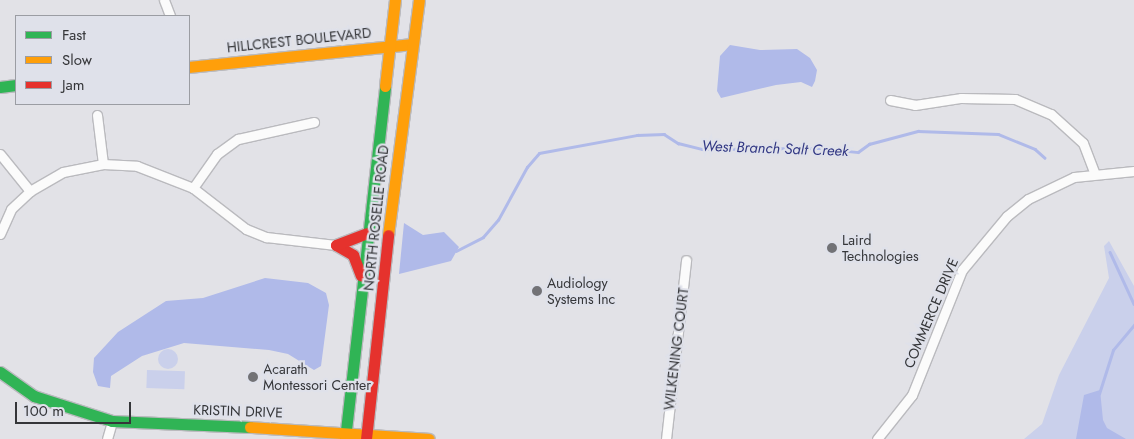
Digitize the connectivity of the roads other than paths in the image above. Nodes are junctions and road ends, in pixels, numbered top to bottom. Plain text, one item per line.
1 (164, 0) edge
2 (395, 0) edge
3 (419, 0) edge
4 (170, 15) edge
5 (412, 44) junction
6 (387, 46) junction
7 (190, 67) edge
8 (15, 85) edge
9 (0, 87) edge
10 (890, 100) dead end
11 (97, 115) dead end
12 (314, 122) dead end
13 (0, 154) edge
14 (103, 164) junction
15 (1134, 171) edge
16 (1096, 174) junction
17 (193, 188) junction
18 (30, 191) junction
19 (367, 233) junction
20 (0, 234) edge
21 (336, 245) junction
22 (686, 260) dead end
23 (362, 277) junction
24 (0, 372) edge
25 (112, 421) junction
26 (345, 435) edge
27 (367, 436) edge
28 (108, 439) edge
29 (429, 439) edge
30 (666, 439) edge
31 (877, 439) edge

1 - 4 street
2 - 6 main road, NORTH ROSELLE ROAD
3 - 5 main road, NORTH ROSELLE ROAD
5 - 6 main road, HILLCREST BOULEVARD
5 - 27 main road, NORTH ROSELLE ROAD
6 - 7 main road, HILLCREST BOULEVARD
6 - 19 main road, NORTH ROSELLE ROAD
8 - 9 main road
10 - 16 street
11 - 14 street
12 - 17 street
13 - 18 street
14 - 17 street
14 - 18 street
15 - 16 street, COMMERCE DRIVE
16 - 31 street, COMMERCE DRIVE
17 - 21 street
18 - 20 street
19 - 21 main road
19 - 23 main road, NORTH ROSELLE ROAD
21 - 23 main road
22 - 30 street, WILKENING COURT
23 - 26 main road, NORTH ROSELLE ROAD
24 - 25 main road, KRISTIN DRIVE
25 - 26 main road, KRISTIN DRIVE
25 - 28 street
26 - 27 main road, KRISTIN DRIVE
27 - 29 main road

